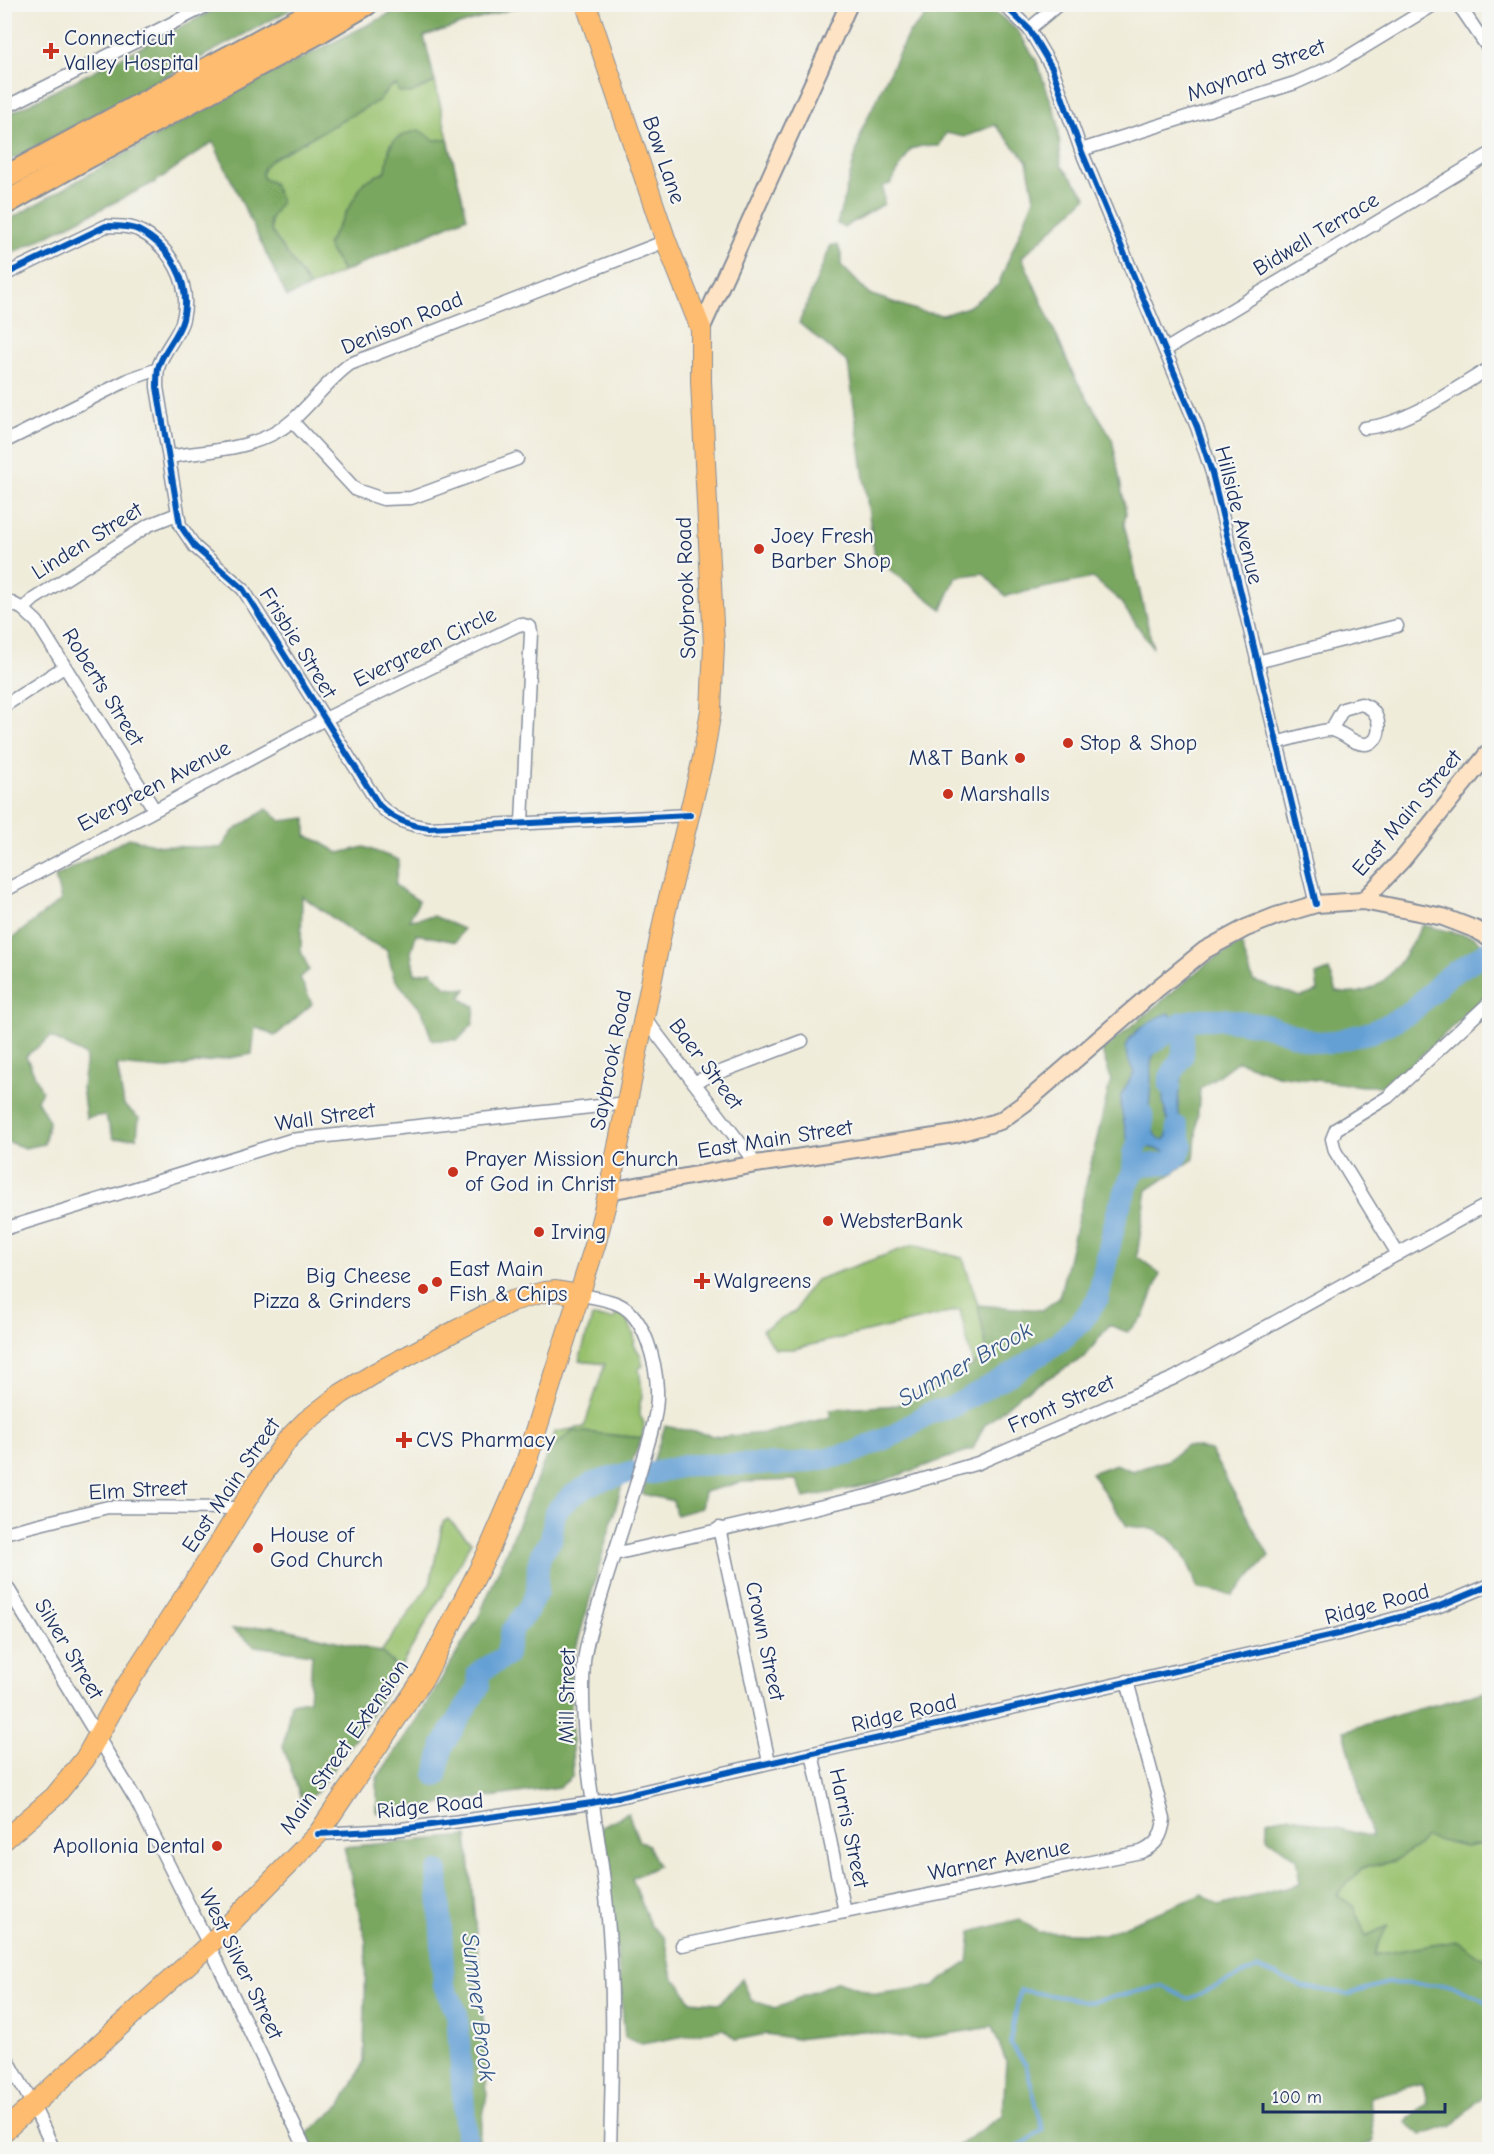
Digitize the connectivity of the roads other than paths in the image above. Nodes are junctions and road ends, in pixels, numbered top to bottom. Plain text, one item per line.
1 (210, 4) edge
2 (328, 4) edge
3 (366, 4) edge
4 (586, 4) edge
5 (849, 4) edge
6 (1003, 4) edge
7 (1059, 4) edge
8 (1435, 4) edge
9 (1456, 4) edge
10 (1029, 29) junction
11 (1490, 51) edge
12 (4, 108) edge
13 (1081, 150) junction
14 (1490, 154) edge
15 (4, 178) edge
16 (4, 204) edge
17 (666, 241) junction
18 (4, 275) edge
19 (701, 329) junction
20 (1165, 350) junction
21 (1490, 368) edge
22 (158, 369) junction
23 (292, 421) junction
24 (1364, 428) dead end
25 (4, 442) edge
26 (169, 457) junction
27 (518, 459) dead end
28 (177, 514) junction
29 (4, 599) edge
30 (23, 609) junction
31 (1397, 626) dead end
32 (1257, 662) junction
33 (64, 667) junction
34 (4, 705) edge
35 (325, 719) junction
36 (1331, 730) dead end
37 (1277, 743) junction
38 (1490, 751) edge
39 (154, 809) junction
40 (690, 815) junction
41 (522, 822) junction
42 (4, 891) edge
43 (1363, 901) junction
44 (1316, 904) junction
45 (1483, 934) edge
46 (1490, 1002) edge
47 (644, 1017) junction
48 (802, 1041) dead end
49 (694, 1082) junction
50 (627, 1103) junction
51 (756, 1164) junction
52 (609, 1191) junction
53 (1490, 1203) edge
54 (4, 1229) edge
55 (1398, 1254) junction
56 (580, 1295) junction
57 (240, 1508) junction
58 (719, 1528) junction
59 (4, 1533) edge
60 (614, 1554) junction
61 (4, 1582) edge
62 (1490, 1585) edge
63 (1127, 1681) junction
64 (99, 1736) junction
65 (812, 1752) junction
66 (769, 1762) junction
67 (592, 1803) junction
68 (318, 1834) junction
69 (4, 1840) edge
70 (845, 1912) junction
71 (209, 1945) junction
72 (682, 1945) dead end
73 (4, 2053) edge
74 (33, 2105) junction
75 (4, 2131) edge
76 (54, 2150) edge
77 (306, 2150) edge
78 (610, 2150) edge

1 - 12 street
2 - 15 highway
3 - 16 highway
4 - 17 main road, Bow Lane
5 - 19 main road, Saybrook Road
6 - 10 street, Hillside Avenue
7 - 10 street
8 - 13 street, Maynard Street
9 - 11 street
10 - 13 street, Hillside Avenue
13 - 20 street, Hillside Avenue
14 - 20 street, Bidwell Terrace
17 - 19 main road, Bow Lane
17 - 23 street, Denison Road
18 - 22 street, Frisbie Street
19 - 40 main road, Saybrook Road
20 - 32 street, Hillside Avenue
21 - 24 street
22 - 25 street
22 - 26 street, Frisbie Street
23 - 26 street, Denison Road
23 - 27 street
26 - 28 street, Frisbie Street
28 - 30 street, Linden Street
28 - 35 street, Frisbie Street
29 - 30 street, Roberts Street
30 - 33 street, Roberts Street
31 - 32 street
32 - 37 street, Hillside Avenue
33 - 34 street
33 - 39 street, Roberts Street
35 - 39 street, Evergreen Avenue
35 - 41 street, Frisbie Street
35 - 41 street, Evergreen Circle
36 - 37 street
37 - 44 street, Hillside Avenue
38 - 43 main road, East Main Street
39 - 42 street, Evergreen Avenue
40 - 41 street, Frisbie Street
40 - 47 main road, Saybrook Road
43 - 44 main road, East Main Street
43 - 45 main road
44 - 51 main road, East Main Street
46 - 55 street
47 - 49 street, Baer Street
47 - 50 main road, Saybrook Road
48 - 49 street
49 - 51 street, Baer Street
50 - 52 main road, Saybrook Road
50 - 54 street, Wall Street
51 - 52 main road, East Main Street
52 - 56 main road
53 - 55 street, Front Street
55 - 58 street, Front Street
56 - 57 main road, East Main Street
56 - 60 street, Mill Street
56 - 68 main road, Main Street Extension
57 - 59 street, Elm Street
57 - 64 main road, East Main Street
58 - 60 street, Front Street
58 - 66 street, Crown Street
60 - 67 street, Mill Street
61 - 64 street, Silver Street
62 - 63 street, Ridge Road
63 - 65 street, Ridge Road
63 - 70 street, Warner Avenue
64 - 69 main road, East Main Street
64 - 71 street, West Silver Street
65 - 66 street, Ridge Road
65 - 70 street, Harris Street
66 - 67 street, Ridge Road
67 - 68 street, Ridge Road
67 - 78 street, Mill Street
68 - 71 main road, Main Street Extension
70 - 72 street, Warner Avenue
71 - 74 main road, Main Street Extension
71 - 77 street, West Silver Street
73 - 74 street
74 - 75 main road, Main Street Extension
74 - 76 street

